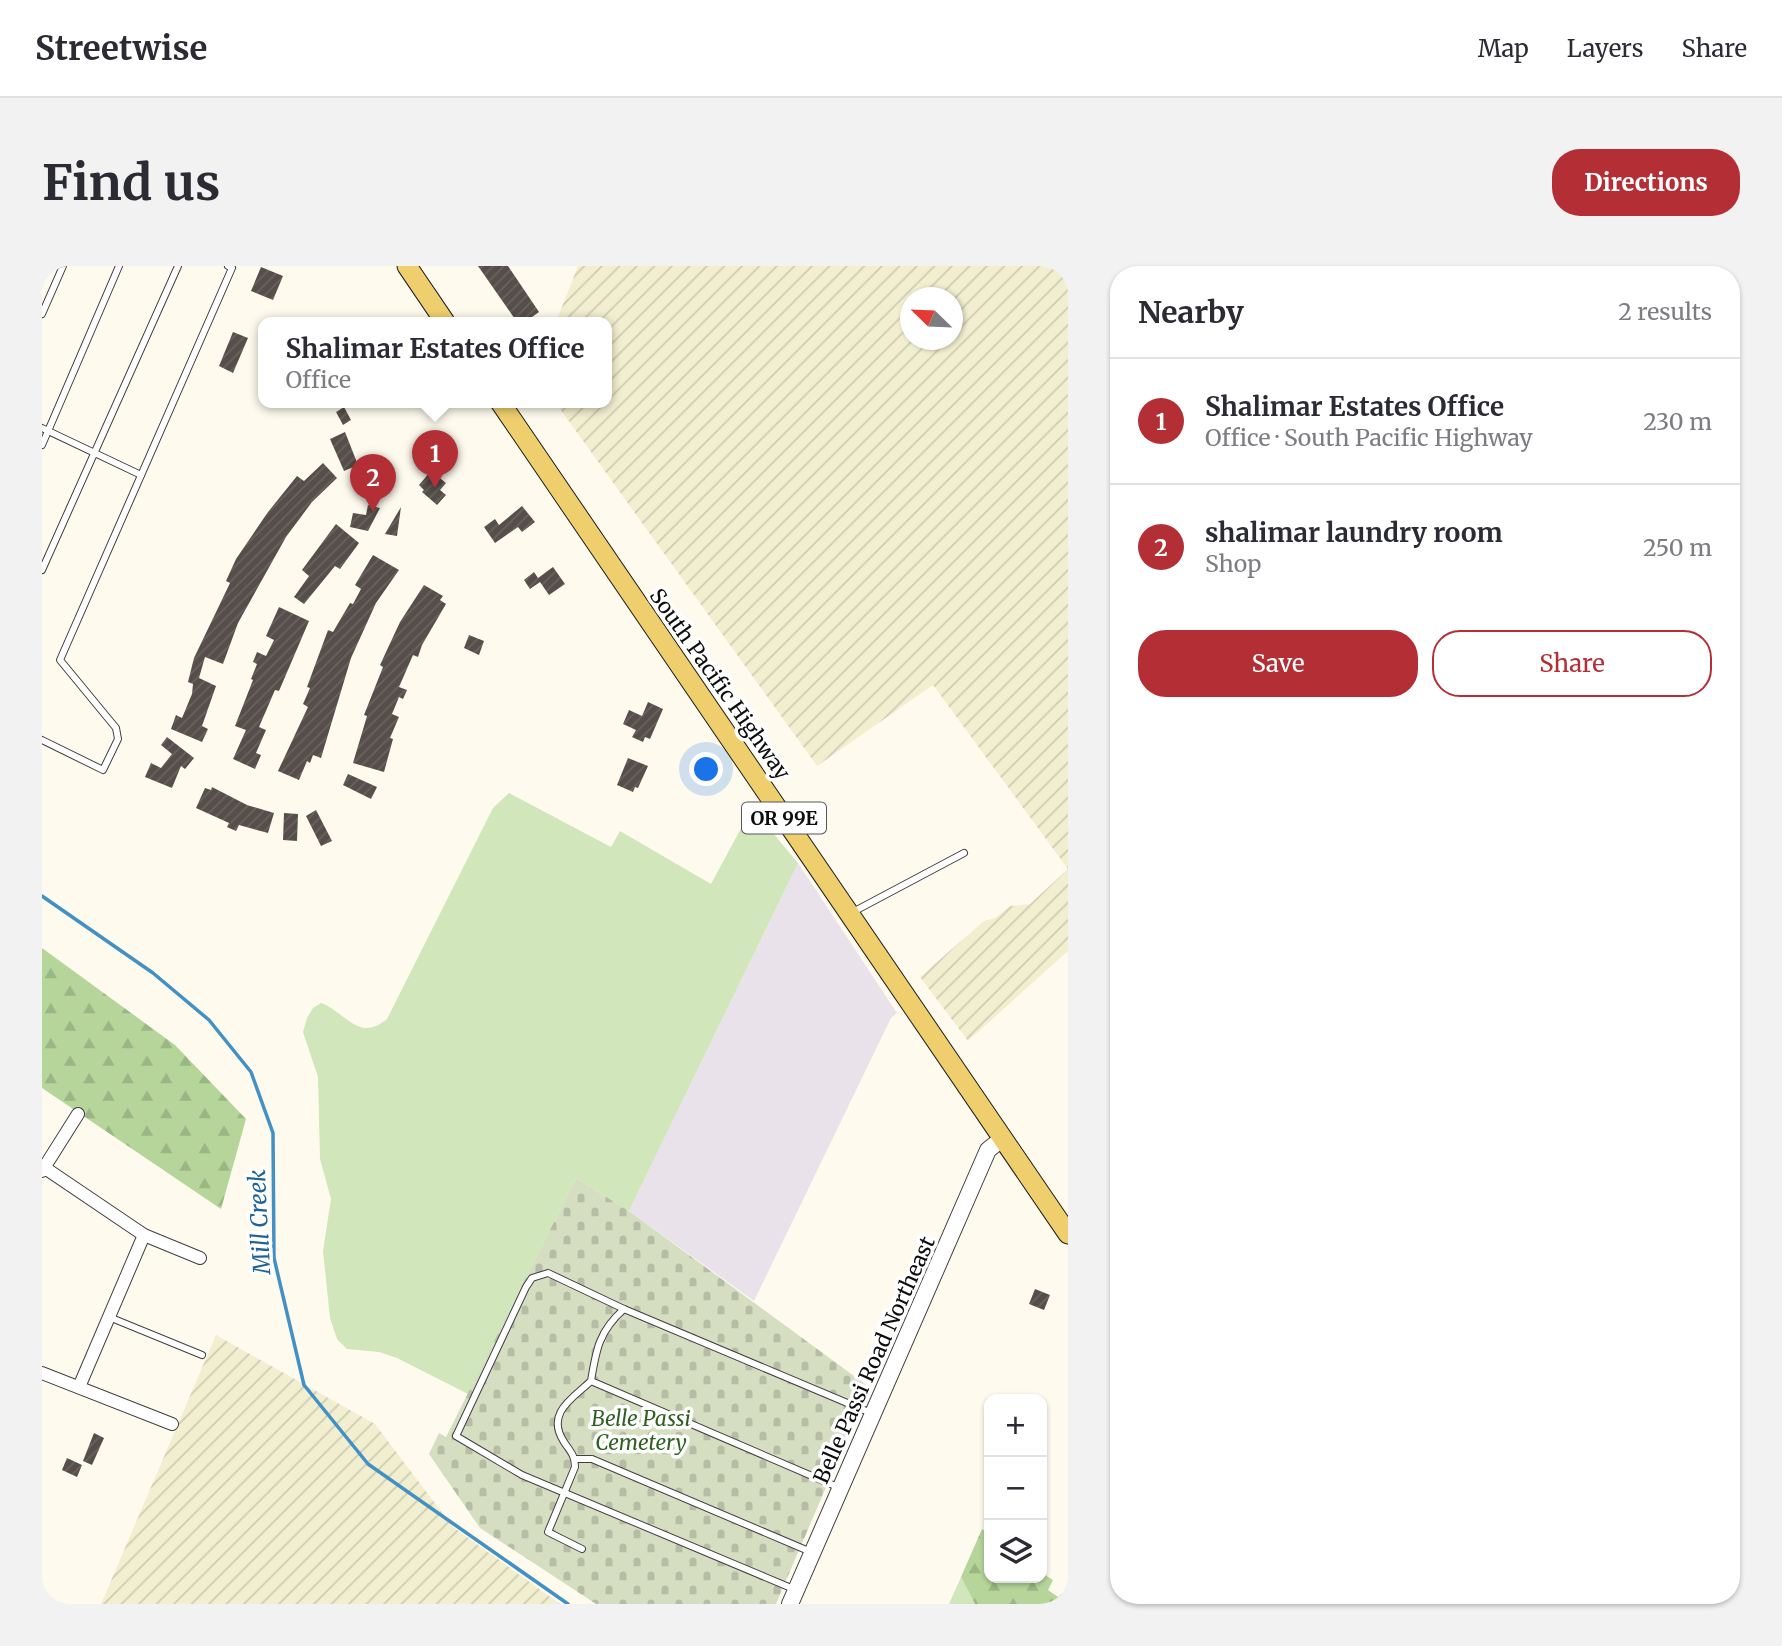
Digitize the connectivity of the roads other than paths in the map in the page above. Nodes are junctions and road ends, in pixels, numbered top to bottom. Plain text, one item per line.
1 (63, 266) edge
2 (119, 266) edge
3 (178, 266) edge
4 (228, 266) edge
5 (407, 266) edge
6 (42, 314) edge
7 (442, 317) edge
8 (504, 408) edge
9 (45, 429) edge
10 (42, 445) edge
11 (95, 453) junction
12 (141, 475) junction
13 (42, 570) edge
14 (42, 740) edge
15 (964, 853) dead end
16 (849, 914) junction
17 (78, 1114) dead end
18 (1003, 1138) junction
19 (42, 1168) edge
20 (1068, 1234) edge
21 (144, 1235) junction
22 (200, 1258) dead end
23 (624, 1308) junction
24 (109, 1317) junction
25 (202, 1355) dead end
26 (42, 1373) edge
27 (591, 1381) junction
28 (79, 1387) junction
29 (873, 1414) junction
30 (173, 1424) dead end
31 (575, 1459) junction
32 (841, 1488) junction
33 (565, 1493) junction
34 (582, 1549) dead end
35 (812, 1553) junction
36 (793, 1597) edge

1 - 6 lane
2 - 9 lane
3 - 11 lane
4 - 12 lane
5 - 7 main road
8 - 16 main road, South Pacific Highway / OR 99E
9 - 10 lane
9 - 11 lane
11 - 12 lane
11 - 13 lane
12 - 14 lane
15 - 16 lane
16 - 18 main road, South Pacific Highway / OR 99E
17 - 19 street
18 - 20 main road, South Pacific Highway / OR 99E
18 - 29 street, Belle Passi Road Northeast
19 - 21 street
21 - 22 street
21 - 24 street
23 - 27 lane
23 - 29 lane
23 - 33 lane
24 - 25 lane
24 - 28 street
26 - 28 street
27 - 31 lane
27 - 32 lane
28 - 30 street
29 - 32 street, Belle Passi Road Northeast
31 - 33 lane
31 - 35 lane
32 - 35 street, Belle Passi Road Northeast
33 - 34 lane
33 - 36 lane
35 - 36 street, Belle Passi Road Northeast

